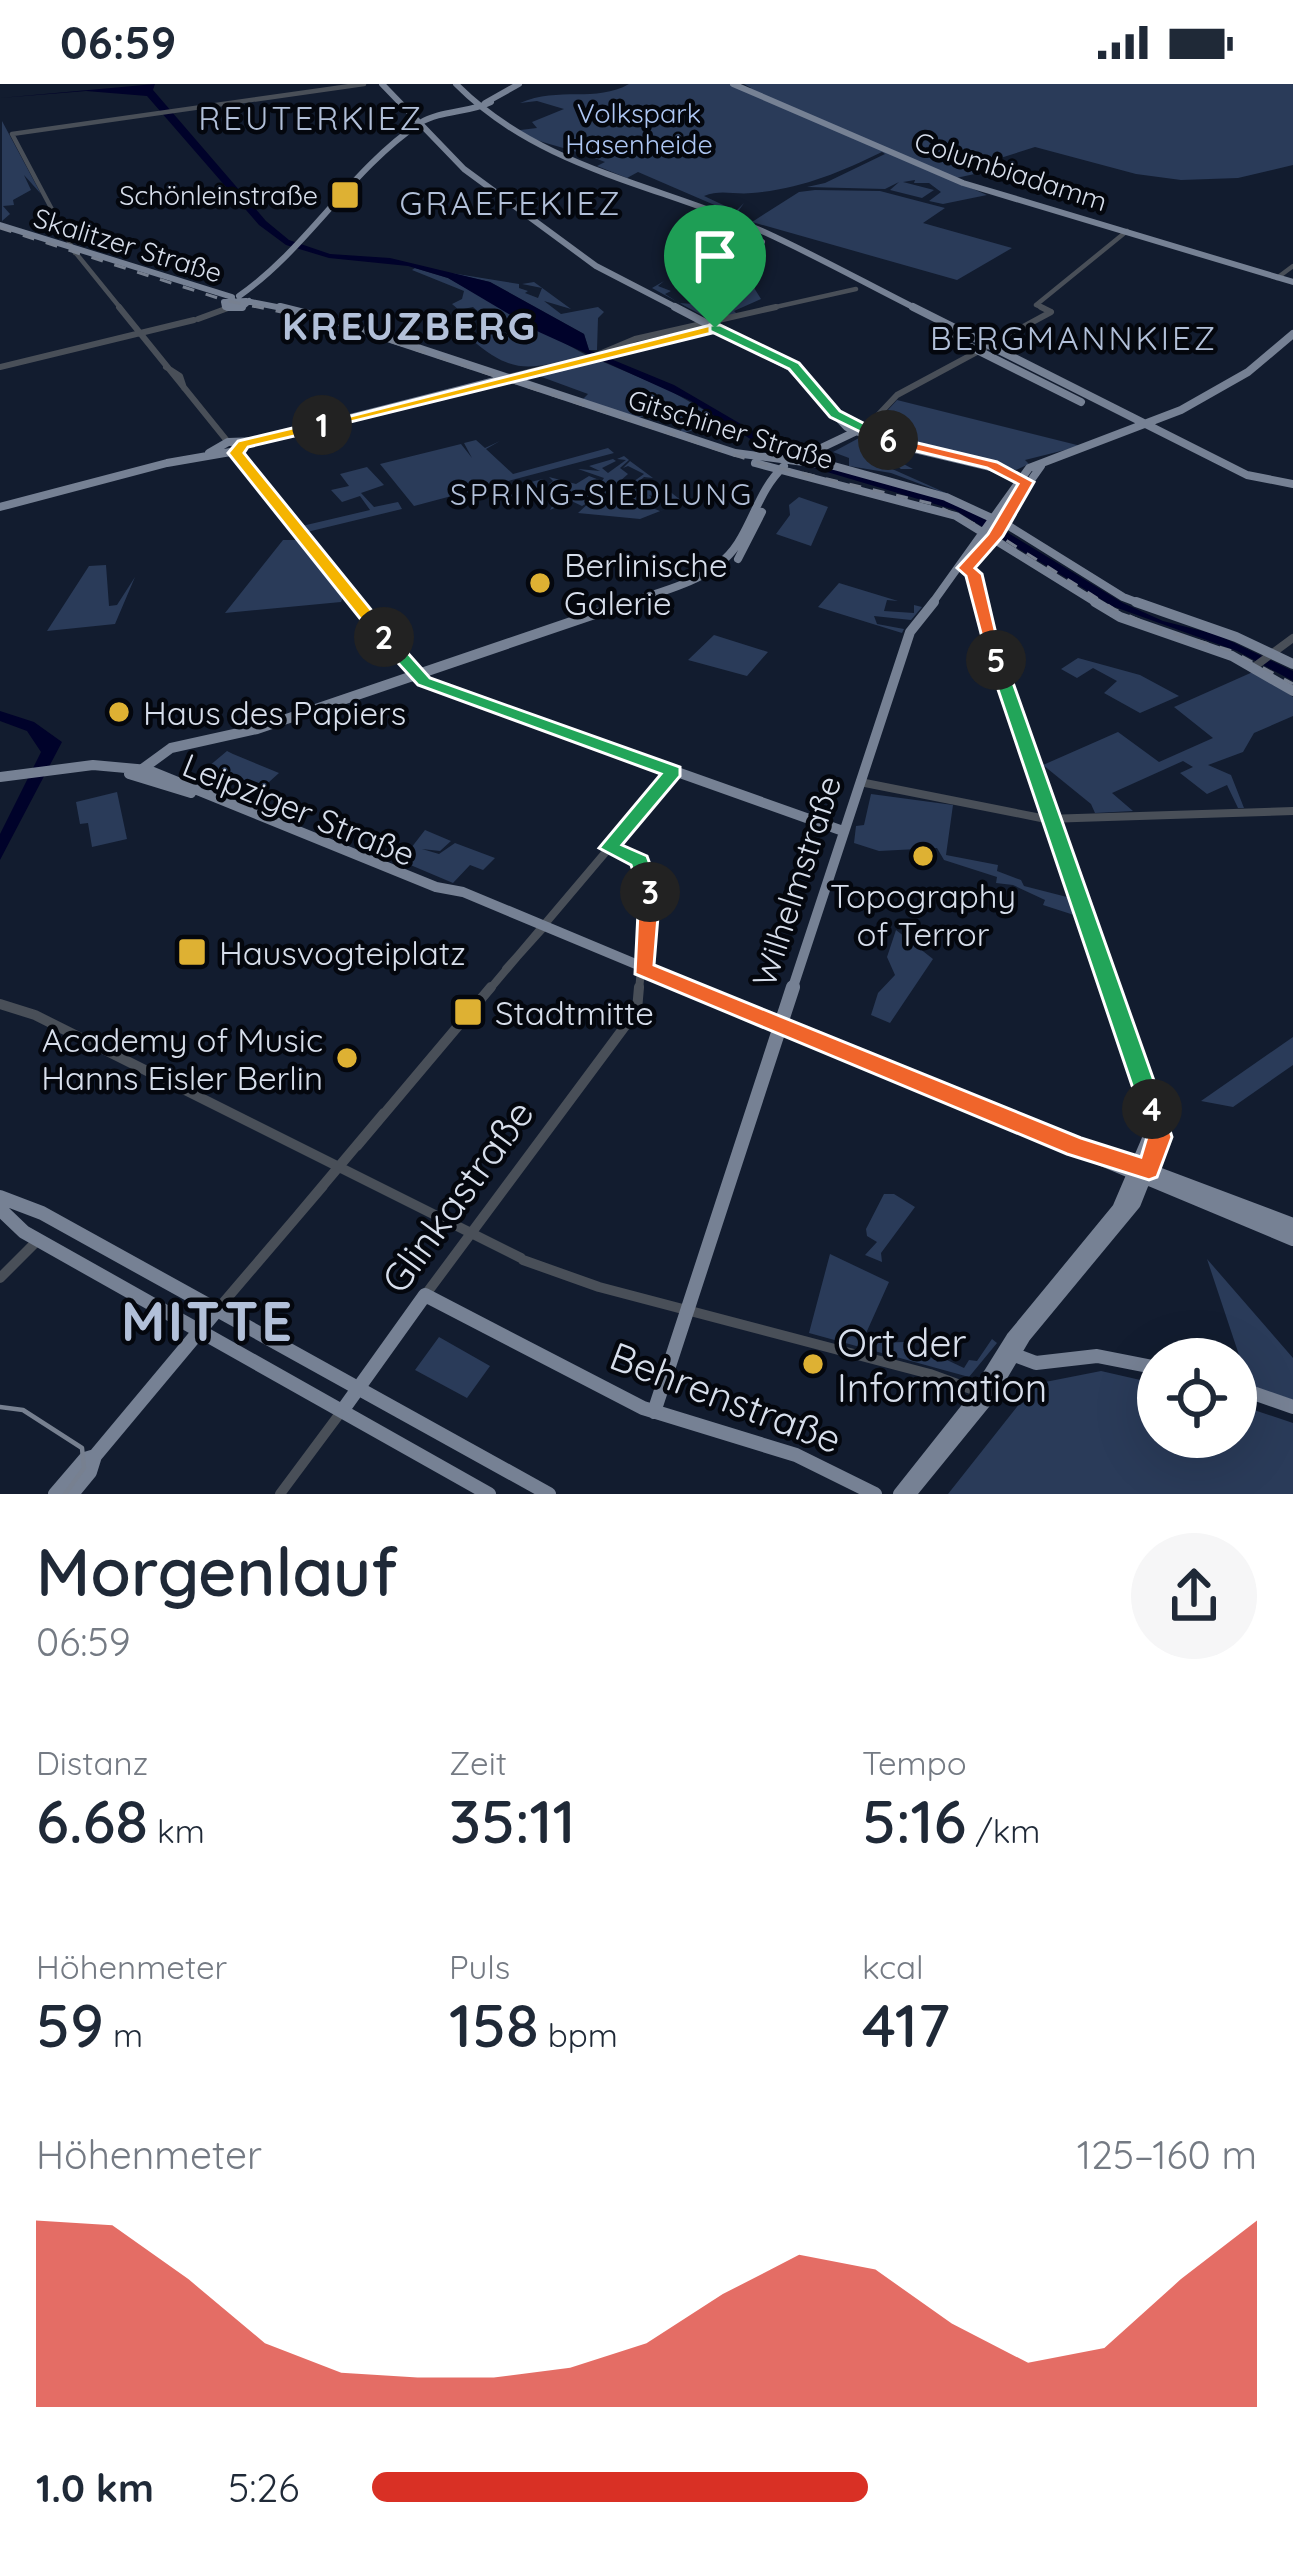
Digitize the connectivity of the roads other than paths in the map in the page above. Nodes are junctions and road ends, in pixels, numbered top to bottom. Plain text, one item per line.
1 (364, 84) edge
2 (385, 84) edge
3 (455, 84) edge
4 (519, 84) edge
5 (733, 84) edge
6 (474, 109) junction
7 (422, 123) junction
8 (4, 229) edge
9 (1127, 231) junction
10 (73, 250) junction
11 (1293, 268) edge
12 (1279, 277) junction
13 (1293, 284) edge
14 (856, 289) dead end
15 (240, 301) junction
16 (226, 305) junction
17 (711, 325) junction
18 (140, 333) junction
19 (1293, 337) edge
20 (381, 341) joint
21 (984, 349) junction
22 (598, 354) junction
23 (0, 367) edge
24 (505, 378) junction
25 (1143, 429) junction
26 (859, 431) junction
27 (229, 444) junction
28 (799, 463) junction
29 (1024, 479) junction
30 (1293, 487) edge
31 (0, 507) edge
32 (995, 527) junction
33 (963, 569) junction
34 (1293, 638) edge
35 (1271, 655) junction
36 (1293, 664) edge
37 (1257, 665) junction
38 (414, 673) junction
39 (1293, 691) edge
40 (137, 770) junction
41 (674, 772) junction
42 (6, 779) edge
43 (860, 782) junction
44 (1293, 811) edge
45 (1049, 819) junction
46 (844, 831) junction
47 (609, 848) junction
48 (542, 927) junction
49 (643, 969) junction
50 (0, 1004) edge
51 (780, 1025) junction
52 (339, 1167) junction
53 (1141, 1173) junction
54 (1199, 1196) junction
55 (0, 1197) edge
56 (0, 1208) edge
57 (31, 1210) junction
58 (18, 1224) junction
59 (1293, 1225) edge
60 (470, 1233) junction
61 (38, 1239) junction
62 (1293, 1239) edge
63 (0, 1278) edge
64 (425, 1295) junction
65 (687, 1309) junction
66 (217, 1310) junction
67 (200, 1331) junction
68 (1011, 1349) junction
69 (1137, 1364) edge
70 (358, 1388) junction
71 (984, 1394) junction
72 (1257, 1394) edge
73 (1293, 1407) edge
74 (341, 1411) junction
75 (654, 1412) junction
76 (95, 1456) junction
77 (55, 1494) edge
78 (72, 1494) edge
79 (280, 1494) edge
80 (489, 1494) edge
81 (549, 1494) edge
82 (875, 1494) edge
83 (900, 1494) edge
84 (909, 1494) edge

1 - 10 street
2 - 7 main road
3 - 6 main road
4 - 6 main road
5 - 9 main road, Columbiadamm
6 - 7 main road
6 - 21 main road
7 - 15 main road
7 - 17 main road
8 - 10 main road, Skalitzer Straße
9 - 12 main road, Columbiadamm
9 - 21 street
10 - 15 main road, Skalitzer Straße
10 - 16 main road, Skalitzer Straße
10 - 18 street
11 - 12 street
12 - 13 main road, Columbiadamm
14 - 17 street
15 - 16 main road, Skalitzer Straße
15 - 20 main road, Skalitzer Straße
16 - 18 street
17 - 22 street
17 - 22 street
17 - 26 main road
18 - 23 street
18 - 27 street
19 - 25 main road
20 - 24 main road, Gitschiner Straße
21 - 25 main road
21 - 26 street
22 - 24 street
24 - 27 main road
24 - 28 main road, Gitschiner Straße
25 - 29 main road
25 - 30 main road
26 - 28 main road
26 - 28 main road
26 - 29 main road
27 - 31 main road
27 - 38 main road
28 - 32 main road, Gitschiner Straße
28 - 32 main road
28 - 38 main road
29 - 32 main road, Wilhelmstraße
32 - 33 main road, Wilhelmstraße
32 - 35 main road
32 - 37 main road
33 - 43 main road, Wilhelmstraße
33 - 45 main road
34 - 35 street
35 - 36 main road
35 - 37 street
37 - 39 main road
38 - 40 main road
38 - 41 main road
40 - 42 main road, Leipziger Straße
40 - 48 main road, Leipziger Straße
41 - 46 main road
41 - 47 street
43 - 45 street
43 - 46 main road, Wilhelmstraße
44 - 45 street
45 - 53 main road
46 - 51 main road, Wilhelmstraße
47 - 48 street
47 - 49 street
48 - 49 main road, Leipziger Straße
48 - 52 street
49 - 51 main road, Leipziger Straße
49 - 60 street, Glinkastraße
50 - 52 street
51 - 53 main road, Leipziger Straße
51 - 65 main road, Wilhelmstraße
52 - 60 street
52 - 66 street
53 - 54 main road, Leipziger Straße
53 - 68 main road
54 - 59 main road
54 - 62 main road
55 - 57 main road
56 - 58 main road
57 - 58 main road
57 - 66 main road
58 - 61 main road
60 - 64 street, Glinkastraße
60 - 65 street
61 - 63 street
61 - 67 main road
64 - 70 main road, Glinkastraße
64 - 75 main road, Behrenstraße
65 - 71 street
65 - 75 main road, Wilhelmstraße
66 - 67 main road
66 - 70 main road
67 - 74 main road
67 - 76 main road
68 - 69 main road
68 - 71 main road
70 - 74 main road, Glinkastraße
70 - 81 main road
71 - 83 main road
71 - 84 main road
72 - 73 main road
74 - 79 street
74 - 80 main road
75 - 82 main road, Behrenstraße
76 - 77 main road
76 - 78 main road

